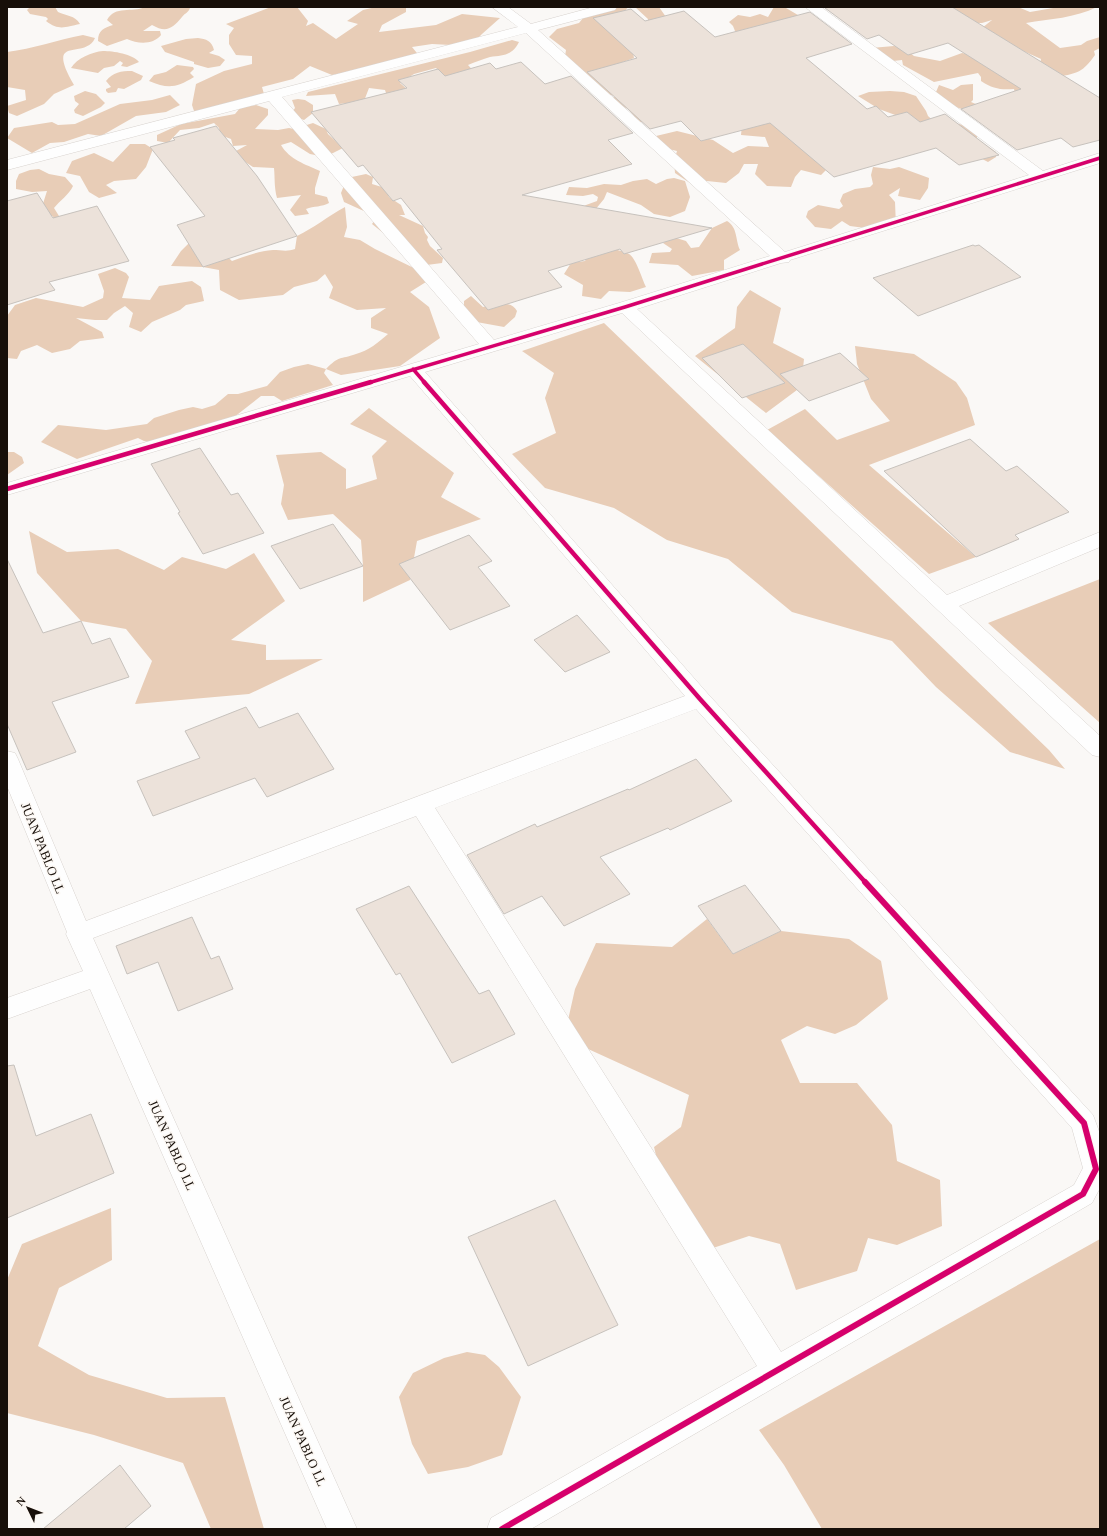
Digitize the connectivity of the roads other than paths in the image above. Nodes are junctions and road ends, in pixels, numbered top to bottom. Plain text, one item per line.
1 (499, 7) edge
2 (610, 7) edge
3 (812, 7) edge
4 (528, 28) junction
5 (273, 96) junction
6 (1100, 158) edge
7 (7, 165) edge
8 (1041, 177) junction
9 (782, 259) junction
10 (625, 307) junction
11 (491, 347) junction
12 (413, 369) junction
13 (7, 489) edge
14 (1100, 539) edge
15 (945, 604) junction
16 (700, 699) junction
17 (1100, 749) edge
18 (7, 759) edge
19 (421, 804) junction
20 (78, 934) junction
21 (96, 976) junction
22 (7, 1009) edge
23 (776, 1370) junction
24 (342, 1529) edge
25 (502, 1529) edge

1 - 4 street
2 - 4 street
3 - 8 street
4 - 5 street
4 - 9 street
5 - 7 street
5 - 11 street
6 - 8 street
8 - 9 street
9 - 10 street
10 - 11 street
10 - 15 street
11 - 12 street
12 - 13 street
12 - 16 street
14 - 15 street
15 - 17 street
16 - 19 street
16 - 23 street
18 - 20 street, JUAN PABLO LL
19 - 20 street
19 - 23 street
20 - 21 street, JUAN PABLO LL
21 - 22 street
21 - 24 street, JUAN PABLO LL
23 - 25 street

